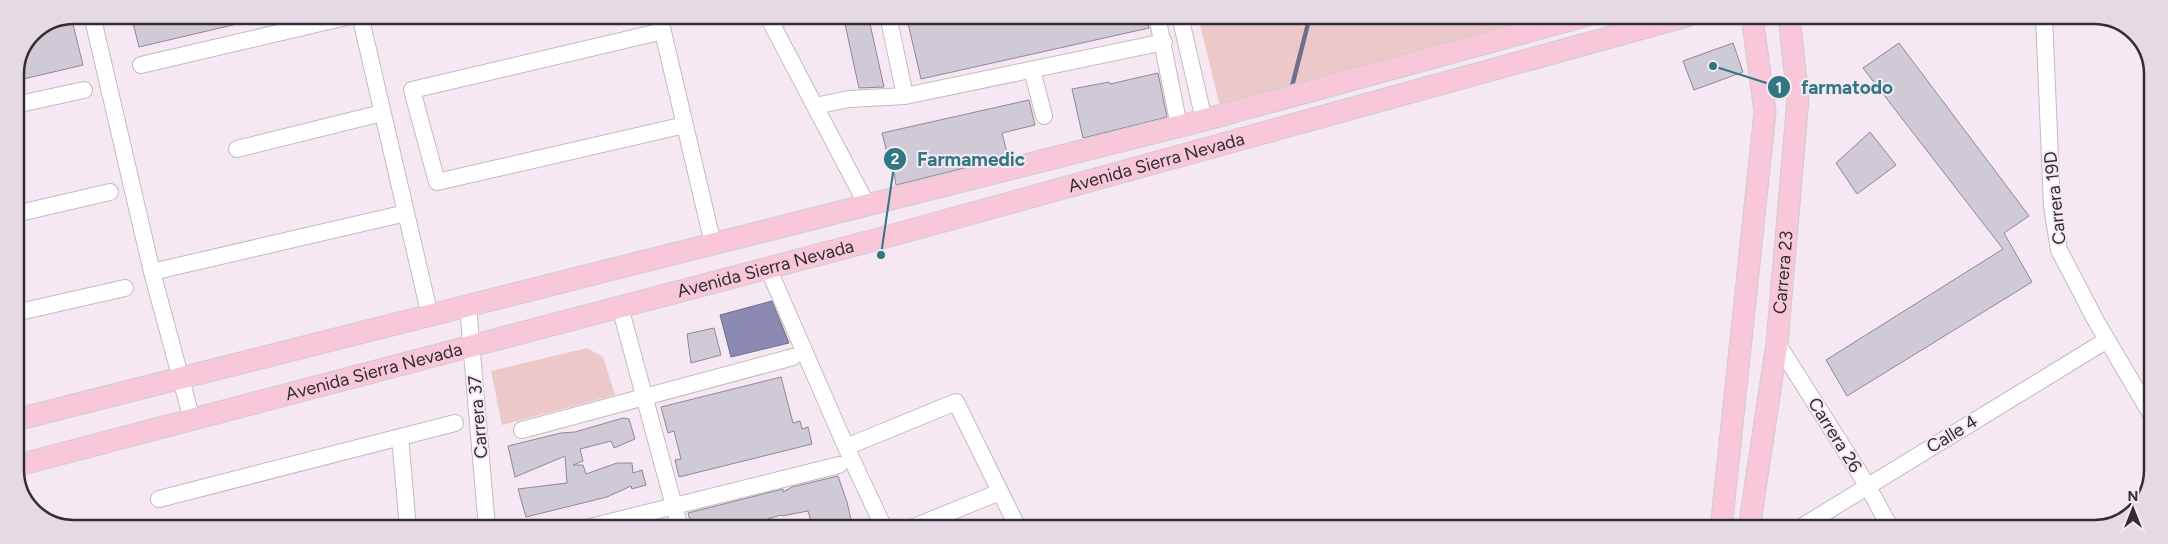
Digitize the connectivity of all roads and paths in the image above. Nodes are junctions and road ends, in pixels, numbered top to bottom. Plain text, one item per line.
1 (94, 24) edge
2 (316, 24) edge
3 (362, 24) edge
4 (657, 24) edge
5 (661, 24) edge
6 (772, 24) edge
7 (890, 24) edge
8 (1159, 24) edge
9 (1182, 24) edge
10 (1543, 24) edge
11 (1658, 24) edge
12 (1753, 24) edge
13 (1790, 24) edge
14 (1800, 24) edge
15 (2044, 24) edge
16 (1164, 42) junction
17 (141, 65) dead end
18 (1032, 70) junction
19 (84, 90) dead end
20 (905, 96) junction
21 (1798, 99) junction
22 (24, 103) edge
23 (815, 106) junction
24 (382, 113) junction
25 (1044, 116) dead end
26 (1204, 120) junction
27 (685, 125) junction
28 (1180, 126) junction
29 (237, 149) dead end
30 (110, 192) dead end
31 (867, 205) junction
32 (24, 212) edge
33 (406, 214) junction
34 (713, 244) junction
35 (768, 268) junction
36 (152, 272) junction
37 (125, 288) dead end
38 (468, 306) junction
39 (620, 307) junction
40 (24, 311) edge
41 (430, 316) junction
42 (2107, 340) junction
43 (1777, 343) junction
44 (472, 346) junction
45 (793, 357) dead end
46 (180, 379) junction
47 (644, 397) junction
48 (2144, 402) edge
49 (24, 418) edge
50 (192, 420) junction
51 (455, 423) dead end
52 (522, 430) dead end
53 (400, 437) junction
54 (846, 447) junction
55 (24, 464) edge
56 (839, 466) dead end
57 (1867, 485) junction
58 (1000, 492) junction
59 (158, 499) dead end
60 (674, 508) junction
61 (407, 520) edge
62 (486, 520) edge
63 (621, 520) edge
64 (678, 520) edge
65 (880, 520) edge
66 (930, 520) edge
67 (1014, 520) edge
68 (1722, 520) edge
69 (1750, 520) edge
70 (1812, 520) edge
71 (1886, 520) edge

1 - 36 street
2 - 17 street
3 - 24 street
4 - 27 street
5 - 27 street
6 - 23 street
7 - 20 street
8 - 16 street
9 - 26 street
10 - 26 main road, Avenida Sierra Nevada
11 - 35 main road, Avenida Sierra Nevada
12 - 68 main road, Carrera 23
13 - 21 main road, Carrera 23
14 - 21 main road
15 - 42 street, Carrera 19D
16 - 18 street
16 - 28 street
18 - 20 street
18 - 25 street
19 - 22 street
20 - 23 street
21 - 43 main road, Carrera 23
23 - 31 street
24 - 29 street
24 - 33 street
26 - 28 main road, Avenida Sierra Nevada
27 - 34 street
28 - 31 main road, Avenida Sierra Nevada
30 - 32 street
31 - 34 main road, Avenida Sierra Nevada
33 - 36 street
33 - 41 street
34 - 38 main road, Avenida Sierra Nevada
35 - 39 main road, Avenida Sierra Nevada
35 - 54 street
36 - 46 street
37 - 40 street
38 - 41 main road, Avenida Sierra Nevada
38 - 44 street, Carrera 37
39 - 44 main road, Avenida Sierra Nevada
39 - 47 street
41 - 46 main road, Avenida Sierra Nevada
42 - 48 street, Carrera 19D
42 - 57 street, Calle 4
43 - 57 street, Carrera 26
43 - 69 main road, Carrera 23
44 - 50 main road, Avenida Sierra Nevada
44 - 62 street, Carrera 37
45 - 47 street
46 - 49 main road, Avenida Sierra Nevada
46 - 50 street
47 - 52 street
47 - 60 street
50 - 55 main road, Avenida Sierra Nevada
51 - 53 street
53 - 59 street
53 - 61 street
54 - 58 street
54 - 65 street
56 - 60 street
57 - 70 street, Calle 4
57 - 71 street, Carrera 26
58 - 66 street
58 - 67 street
60 - 63 street
60 - 64 street

